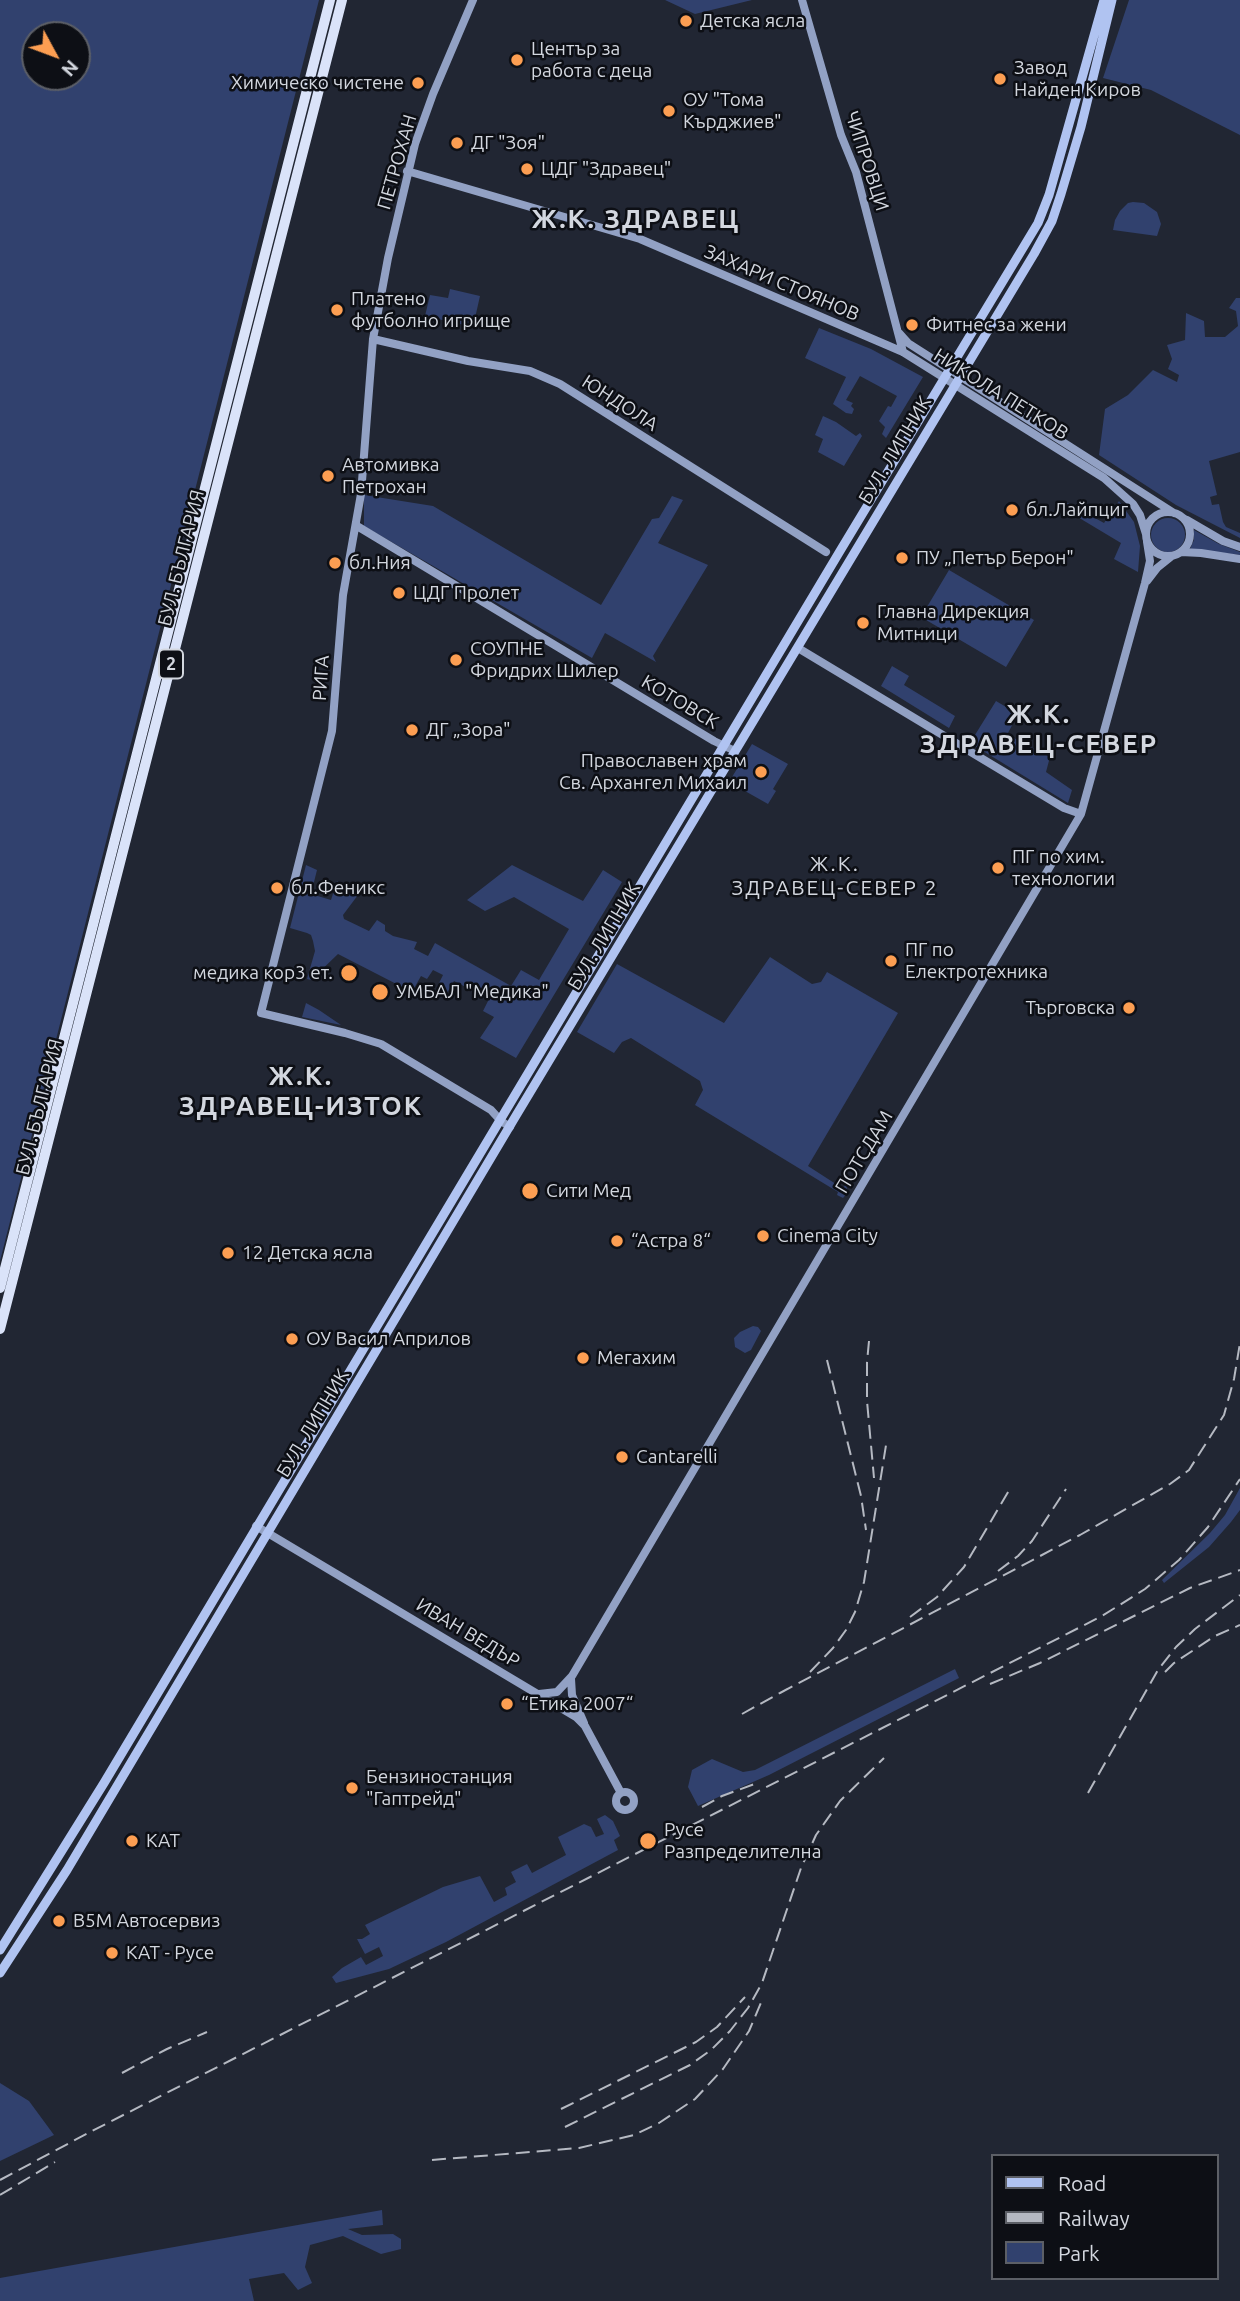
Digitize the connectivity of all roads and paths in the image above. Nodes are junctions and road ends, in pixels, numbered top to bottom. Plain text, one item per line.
1 (330, 0) edge
2 (342, 0) edge
3 (473, 0) edge
4 (802, 0) edge
5 (1104, 0) edge
6 (1112, 0) edge
7 (407, 171) junction
8 (899, 332) junction
9 (373, 339) junction
10 (879, 342) junction
11 (903, 352) junction
12 (946, 373) junction
13 (958, 380) junction
14 (1178, 515) junction
15 (357, 526) junction
16 (1146, 538) junction
17 (1240, 547) edge
18 (840, 551) junction
19 (827, 552) junction
20 (1177, 554) junction
21 (1240, 559) edge
22 (832, 564) junction
23 (1145, 583) junction
24 (798, 648) junction
25 (724, 746) junction
26 (735, 751) junction
27 (1081, 814) junction
28 (503, 1116) junction
29 (512, 1123) junction
30 (0, 1288) edge
31 (0, 1329) edge
32 (256, 1527) junction
33 (268, 1533) junction
34 (572, 1676) junction
35 (539, 1694) junction
36 (585, 1726) junction
37 (104, 1783) junction
38 (115, 1790) junction
39 (621, 1793) dead end
40 (0, 1950) edge
41 (0, 1973) edge

1 - 30 highway, БУЛ. БЪЛГАРИЯ / 2
2 - 31 highway, БУЛ. БЪЛГАРИЯ / 2
3 - 7 street, ПЕТРОХАН
4 - 8 street, ЧИПРОВЦИ
5 - 12 main road, БУЛ. ЛИПНИК
6 - 13 main road, БУЛ. ЛИПНИК
7 - 9 street, ПЕТРОХАН
7 - 10 street, ЗАХАРИ СТОЯНОВ
8 - 10 street
8 - 11 street, НИКОЛА ПЕТКОВ
8 - 12 street, НИКОЛА ПЕТКОВ
9 - 15 street, РИГА
9 - 19 street, ЮНДОЛА
10 - 11 street, ЗАХАРИ СТОЯНОВ
11 - 12 street, НИКОЛА ПЕТКОВ
12 - 13 street, НИКОЛА ПЕТКОВ
12 - 18 main road, БУЛ. ЛИПНИК
13 - 14 street, НИКОЛА ПЕТКОВ
13 - 16 street, НИКОЛА ПЕТКОВ
13 - 24 main road, БУЛ. ЛИПНИК
14 - 16 street
14 - 17 street, НИКОЛА ПЕТКОВ
14 - 20 street
15 - 25 street, КОТОВСК
15 - 28 street, РИГА
16 - 20 street
16 - 23 street, ПОТСДАМ
18 - 19 street
18 - 22 main road, БУЛ. ЛИПНИК
19 - 22 street
20 - 21 street
20 - 23 street, ПОТСДАМ
22 - 25 main road, БУЛ. ЛИПНИК
23 - 27 street, ПОТСДАМ
24 - 26 main road, БУЛ. ЛИПНИК
24 - 27 street
25 - 26 street, КОТОВСК
25 - 28 main road, БУЛ. ЛИПНИК
26 - 29 main road, БУЛ. ЛИПНИК
27 - 34 street, ПОТСДАМ
28 - 29 street
28 - 32 main road, БУЛ. ЛИПНИК
29 - 33 main road, БУЛ. ЛИПНИК
32 - 33 street, ИВАН ВЕДЪР
32 - 37 main road, БУЛ. ЛИПНИК
33 - 35 street, ИВАН ВЕДЪР
33 - 38 main road, БУЛ. ЛИПНИК
34 - 35 street, ПОТСДАМ
34 - 36 street
35 - 36 street, ИВАН ВЕДЪР
36 - 39 street, ИВАН ВЕДЪР
37 - 38 main road
37 - 40 main road, БУЛ. ЛИПНИК
38 - 41 main road, БУЛ. ЛИПНИК

